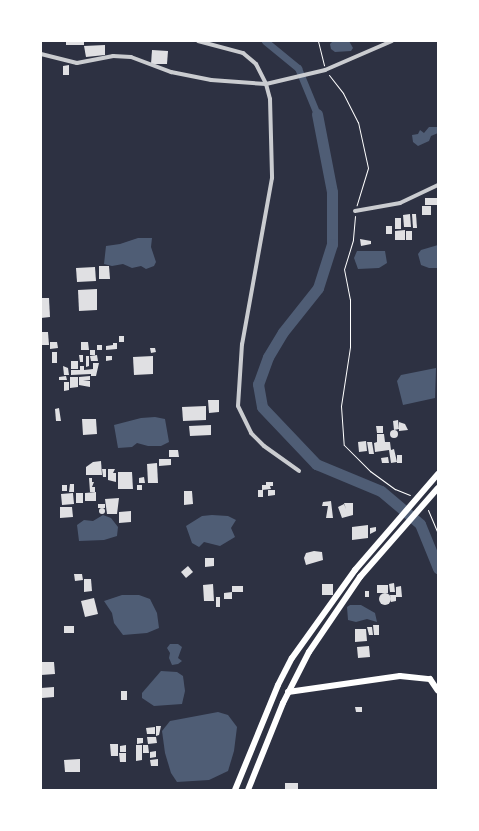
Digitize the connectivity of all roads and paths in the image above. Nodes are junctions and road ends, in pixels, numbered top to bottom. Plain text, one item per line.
1 (198, 41) edge
2 (318, 41) edge
3 (392, 41) edge
4 (41, 54) edge
5 (325, 70) junction
6 (266, 84) junction
7 (438, 185) edge
8 (355, 211) junction
9 (299, 471) dead end
10 (438, 474) edge
11 (438, 488) edge
12 (417, 499) junction
13 (422, 506) junction
14 (438, 534) edge
15 (438, 691) edge
16 (288, 692) junction
17 (235, 790) edge
18 (248, 790) edge

1 - 6 street
2 - 5 path
3 - 5 street
4 - 6 street
5 - 6 street
5 - 8 path
6 - 9 street
7 - 8 street
8 - 12 path
10 - 12 main road
11 - 13 main road
12 - 17 main road
13 - 14 path
13 - 16 main road
15 - 16 main road
16 - 18 main road

